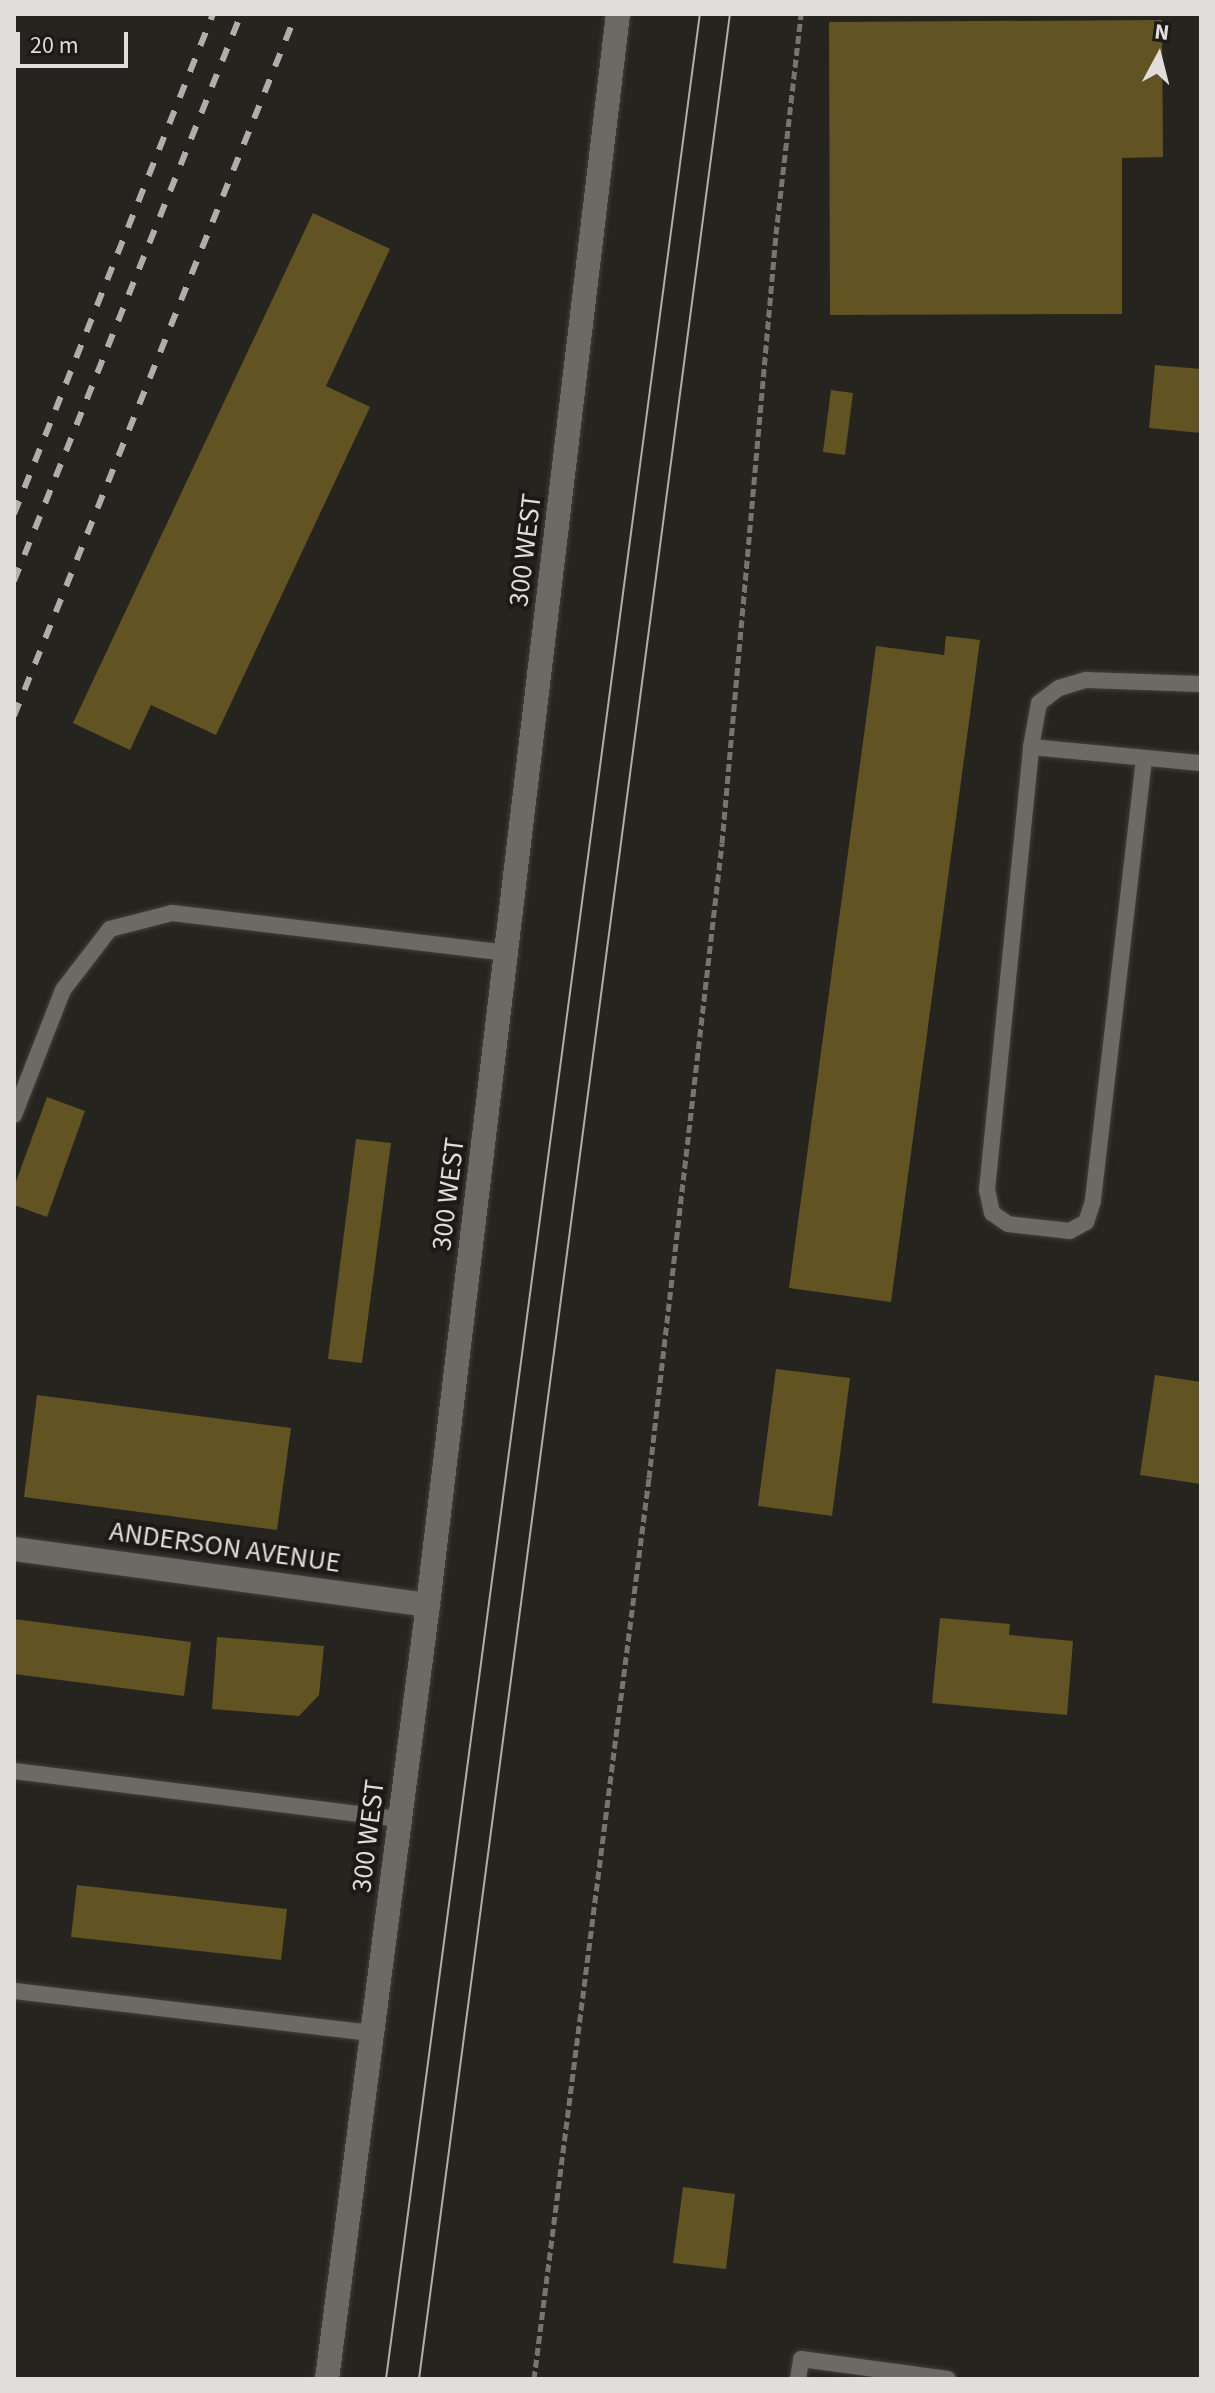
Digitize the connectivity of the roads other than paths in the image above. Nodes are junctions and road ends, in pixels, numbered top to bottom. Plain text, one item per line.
1 (618, 14) edge
2 (1201, 684) edge
3 (1031, 747) junction
4 (1144, 759) junction
5 (1201, 763) edge
6 (508, 953) junction
7 (14, 1115) edge
8 (14, 1549) edge
9 (428, 1605) junction
10 (14, 1771) edge
11 (400, 1819) junction
12 (14, 1991) edge
13 (372, 2033) junction
14 (327, 2379) edge
15 (798, 2379) edge
16 (948, 2379) edge

1 - 6 street, 300 WEST
2 - 3 lane
3 - 4 lane
3 - 4 lane
4 - 5 lane
6 - 7 lane
6 - 9 street, 300 WEST
8 - 9 street, ANDERSON AVENUE
9 - 11 street, 300 WEST
10 - 11 lane
11 - 13 street, 300 WEST
12 - 13 lane
13 - 14 street, 300 WEST
15 - 16 lane

